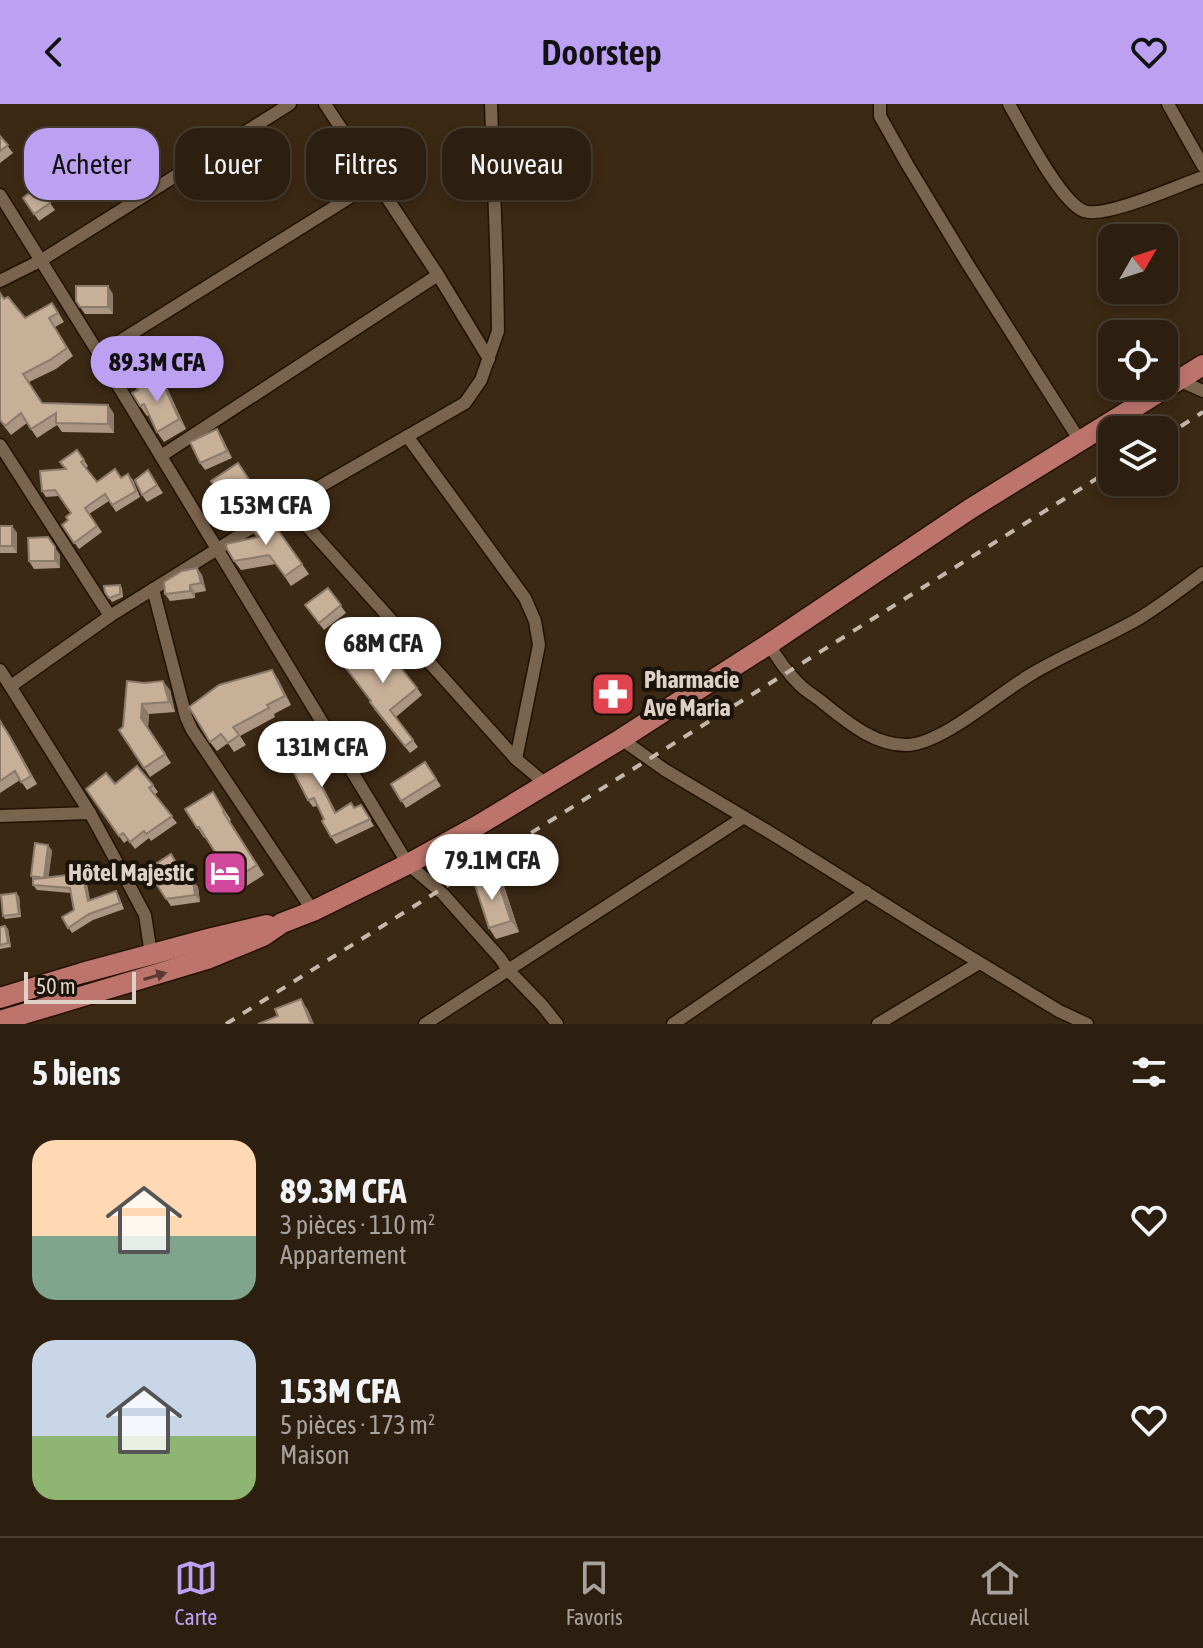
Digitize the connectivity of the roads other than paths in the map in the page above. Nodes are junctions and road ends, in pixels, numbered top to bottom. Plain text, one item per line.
1 (290, 104) edge
2 (325, 104) edge
3 (491, 104) edge
4 (880, 104) edge
5 (1009, 104) edge
6 (1168, 104) edge
7 (341, 128) edge
8 (1203, 166) edge
9 (1203, 177) edge
10 (0, 195) edge
11 (346, 200) edge
12 (389, 200) edge
13 (40, 261) junction
14 (438, 275) junction
15 (0, 281) edge
16 (99, 354) junction
17 (489, 359) junction
18 (1203, 365) edge
19 (1178, 380) joint
20 (1203, 391) edge
21 (1146, 400) edge
22 (407, 436) junction
23 (1080, 441) junction
24 (0, 445) edge
25 (161, 456) junction
26 (288, 505) junction
27 (217, 549) junction
28 (1203, 573) edge
29 (153, 589) junction
30 (110, 616) junction
31 (769, 644) junction
32 (0, 670) edge
33 (11, 686) junction
34 (621, 739) junction
35 (516, 759) junction
36 (547, 785) junction
37 (90, 813) junction
38 (0, 816) edge
39 (744, 817) junction
40 (408, 864) junction
41 (866, 892) junction
42 (313, 911) junction
43 (282, 923) junction
44 (151, 954) junction
45 (979, 963) junction
46 (508, 970) junction
47 (0, 998) edge
48 (1056, 1018) edge
49 (0, 1021) edge
50 (676, 1023) edge
51 (425, 1024) edge
52 (557, 1024) edge
53 (878, 1024) edge
54 (1087, 1024) edge

1 - 13 street
2 - 7 street
3 - 17 street
4 - 23 street
5 - 9 street
6 - 8 street
10 - 13 street
11 - 16 street
12 - 14 street
13 - 15 street
13 - 16 street
14 - 17 street
14 - 25 street
16 - 25 street
17 - 22 street
18 - 19 highway
19 - 20 street
21 - 23 highway
22 - 26 street
22 - 35 street
23 - 31 highway
24 - 30 street
25 - 27 street
26 - 27 street
26 - 35 street
27 - 29 street
27 - 40 street
28 - 31 street
29 - 30 street
29 - 42 street
30 - 33 street
31 - 34 highway
32 - 33 street
33 - 37 street
34 - 36 highway
34 - 39 street
35 - 36 street
36 - 40 highway
37 - 38 street
37 - 44 street
39 - 41 street
39 - 46 street
40 - 42 highway
40 - 46 street
41 - 45 street
41 - 50 street
42 - 43 highway
43 - 44 highway
49 -> 43 highway
44 - 47 highway
45 - 48 street
45 - 53 street
46 - 51 street
46 - 52 street
48 - 54 street

